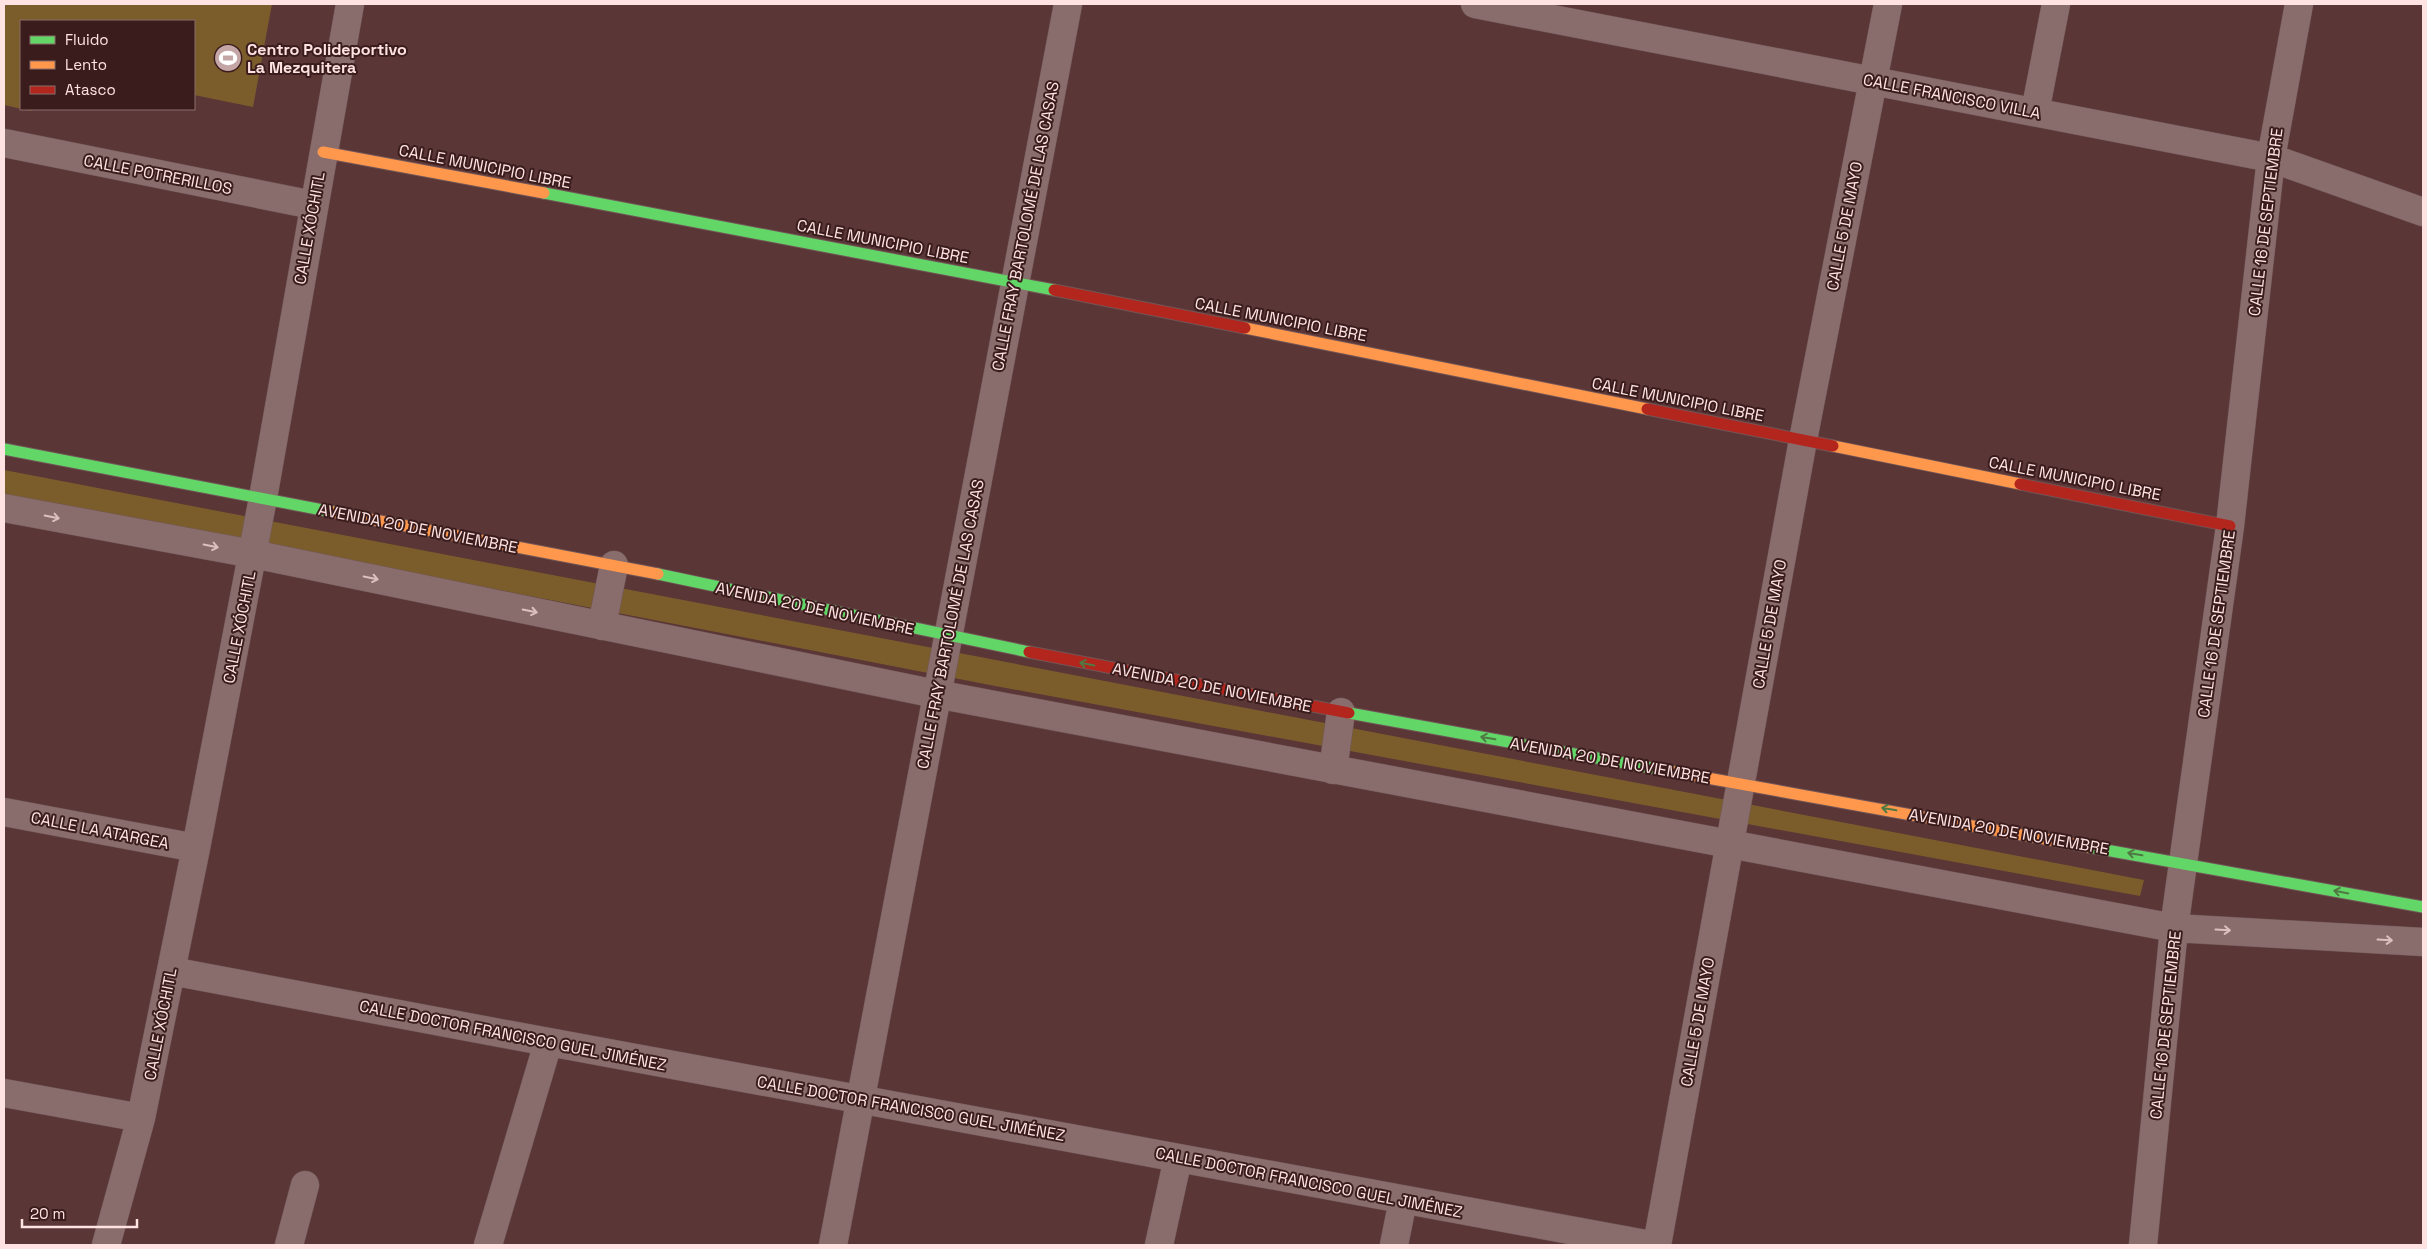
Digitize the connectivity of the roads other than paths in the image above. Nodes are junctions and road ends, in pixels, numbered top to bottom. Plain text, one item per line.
1 (350, 4) edge
2 (1068, 4) edge
3 (1475, 4) edge
4 (1888, 4) edge
5 (2056, 4) edge
6 (2299, 4) edge
7 (1873, 81) junction
8 (2035, 112) junction
9 (4, 144) edge
10 (323, 152) junction
11 (2271, 158) junction
12 (313, 205) junction
13 (2423, 212) edge
14 (1014, 282) junction
15 (1802, 440) junction
16 (4, 449) edge
17 (263, 498) junction
18 (4, 508) edge
19 (2230, 526) junction
20 (252, 554) junction
21 (614, 565) junction
22 (602, 626) junction
23 (949, 637) junction
24 (936, 694) junction
25 (1341, 712) junction
26 (1333, 770) junction
27 (1740, 782) junction
28 (4, 812) edge
29 (1729, 844) junction
30 (196, 848) junction
31 (2183, 863) junction
32 (2423, 907) edge
33 (2174, 928) junction
34 (2423, 942) edge
35 (171, 970) junction
36 (548, 1043) junction
37 (4, 1093) edge
38 (860, 1098) junction
39 (141, 1118) junction
40 (1178, 1158) junction
41 (305, 1185) dead end
42 (1403, 1200) junction
43 (106, 1245) edge
44 (289, 1245) edge
45 (488, 1245) edge
46 (833, 1245) edge
47 (1159, 1245) edge
48 (1394, 1245) edge
49 (1651, 1245) edge
50 (1656, 1245) edge
51 (2143, 1245) edge

1 - 10 street, CALLE XÓCHITL
2 - 14 street, CALLE FRAY BARTOLOMÉ DE LAS CASAS
3 - 7 street, CALLE FRANCISCO VILLA
4 - 7 street, CALLE 5 DE MAYO
5 - 8 street
6 - 11 street, CALLE 16 DE SEPTIEMBRE
7 - 8 street, CALLE FRANCISCO VILLA
7 - 15 street, CALLE 5 DE MAYO
8 - 11 street, CALLE FRANCISCO VILLA
9 - 12 street, CALLE POTRERILLOS
10 - 12 street, CALLE XÓCHITL
10 - 14 street, CALLE MUNICIPIO LIBRE
11 - 13 street, CALLE FRANCISCO VILLA
11 - 19 street, CALLE 16 DE SEPTIEMBRE
12 - 17 street, CALLE XÓCHITL
14 - 15 street, CALLE MUNICIPIO LIBRE
14 - 23 street, CALLE FRAY BARTOLOMÉ DE LAS CASAS
15 - 19 street, CALLE MUNICIPIO LIBRE
15 - 27 street, CALLE 5 DE MAYO
16 - 17 street, AVENIDA 20 DE NOVIEMBRE
17 - 20 street, CALLE XÓCHITL
17 - 21 street, AVENIDA 20 DE NOVIEMBRE
18 -> 20 street
19 - 31 street, CALLE 16 DE SEPTIEMBRE
20 -> 22 street
20 - 30 street, CALLE XÓCHITL
21 - 22 street
21 - 23 street, AVENIDA 20 DE NOVIEMBRE
22 - 24 street
23 - 24 street, CALLE FRAY BARTOLOMÉ DE LAS CASAS
25 -> 23 street, AVENIDA 20 DE NOVIEMBRE
24 - 26 street
24 - 38 street, CALLE FRAY BARTOLOMÉ DE LAS CASAS
25 - 26 street
27 -> 25 street, AVENIDA 20 DE NOVIEMBRE
26 - 29 street
27 - 29 street, CALLE 5 DE MAYO
31 -> 27 street, AVENIDA 20 DE NOVIEMBRE
28 - 30 street, CALLE LA ATARGEA
29 - 33 street
29 - 50 street, CALLE 5 DE MAYO
30 - 35 street, CALLE XÓCHITL
32 -> 31 street, AVENIDA 20 DE NOVIEMBRE
31 - 33 street, CALLE 16 DE SEPTIEMBRE
33 -> 34 street
33 - 51 street, CALLE 16 DE SEPTIEMBRE
35 - 36 street, CALLE DOCTOR FRANCISCO GUEL JIMÉNEZ
35 - 39 street, CALLE XÓCHITL
36 - 38 street, CALLE DOCTOR FRANCISCO GUEL JIMÉNEZ
36 - 45 street
37 - 39 street
38 - 40 street, CALLE DOCTOR FRANCISCO GUEL JIMÉNEZ
38 - 46 street, CALLE FRAY BARTOLOMÉ DE LAS CASAS
39 - 43 street, CALLE XÓCHITL
40 - 42 street, CALLE DOCTOR FRANCISCO GUEL JIMÉNEZ
40 - 47 street
41 - 44 street
42 - 48 street
42 - 49 street, CALLE DOCTOR FRANCISCO GUEL JIMÉNEZ

